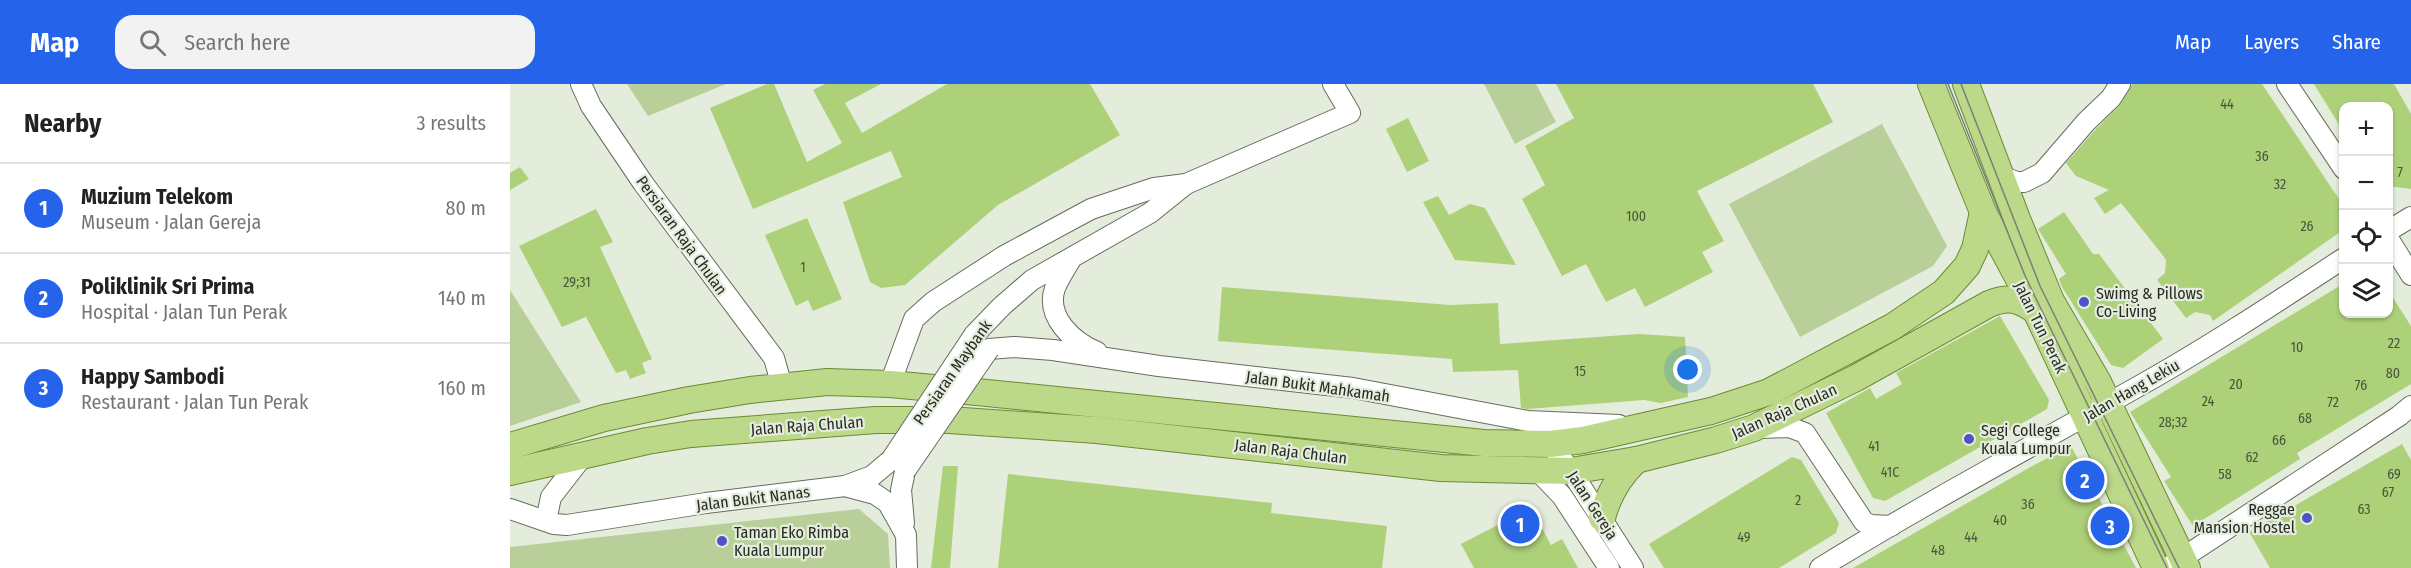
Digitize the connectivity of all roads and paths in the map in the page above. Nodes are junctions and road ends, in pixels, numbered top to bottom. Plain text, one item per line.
1 (581, 84) edge
2 (1333, 84) edge
3 (1930, 84) edge
4 (1966, 84) edge
5 (2120, 84) edge
6 (2288, 84) edge
7 (2339, 163) edge
8 (2003, 177) junction
9 (1186, 184) junction
10 (1983, 212) junction
11 (2411, 217) edge
12 (2393, 228) edge
13 (2393, 246) edge
14 (1071, 259) junction
15 (2339, 261) edge
16 (2411, 275) edge
17 (2036, 311) junction
18 (1112, 359) junction
19 (890, 384) junction
20 (782, 386) junction
21 (2108, 404) junction
22 (2407, 411) edge
23 (2084, 417) junction
24 (876, 420) junction
25 (1647, 426) junction
26 (1754, 429) junction
27 (691, 434) junction
28 (1550, 444) junction
29 (510, 446) edge
30 (583, 456) junction
31 (1636, 460) junction
32 (898, 466) junction
33 (1571, 471) junction
34 (510, 472) edge
35 (1539, 472) junction
36 (845, 486) junction
37 (510, 509) edge
38 (1602, 518) junction
39 (546, 521) junction
40 (1891, 526) junction
41 (906, 535) junction
42 (2179, 565) edge
43 (907, 568) edge
44 (1609, 568) edge
45 (1634, 568) edge
46 (1820, 568) edge
47 (2156, 568) edge

1 - 20 street, Persiaran Raja Chulan
2 - 9 street, Persiaran Maybank
3 - 10 main road, Jalan Tun Perak
4 - 8 main road, Jalan Tun Perak
5 - 8 street
6 - 7 street
8 - 21 main road, Jalan Tun Perak
9 - 14 street, Persiaran Maybank
9 - 19 street, Persiaran Maybank
10 - 17 main road, Jalan Tun Perak
10 - 25 main road, Jalan Raja Chulan
11 - 12 street
13 - 16 street
14 - 18 street
14 - 32 street, Persiaran Maybank, bridge
15 - 21 street, Jalan Hang Lekiu
17 - 23 main road, Jalan Tun Perak
17 - 26 main road, Jalan Raja Chulan
18 - 25 street, Jalan Bukit Mahkamah
18 - 32 street, Jalan Bukit Mahkamah, bridge
19 - 20 main road, Jalan Raja Chulan
19 - 28 main road, Jalan Raja Chulan
20 - 24 main road
20 - 27 main road
20 - 29 main road, Jalan Raja Chulan
21 - 23 street, Jalan Hang Lekiu
21 - 42 main road, Jalan Tun Perak
22 - 42 street
23 - 40 street, Jalan Hang Lekiu
23 - 47 main road, Jalan Tun Perak
24 - 27 main road, Jalan Raja Chulan
24 - 35 main road, Jalan Raja Chulan
25 - 28 main road, Jalan Raja Chulan
26 - 31 main road, Jalan Raja Chulan
26 - 40 street
27 - 30 main road, Jalan Raja Chulan
28 - 33 street, Jalan Gereja
30 - 34 main road, Jalan Raja Chulan
30 - 39 street
31 - 33 main road, Jalan Raja Chulan
31 - 38 main road
32 - 36 street, Persiaran Maybank
32 - 41 street
33 - 35 main road, Jalan Raja Chulan
33 - 38 street, Jalan Gereja
35 - 44 street, Jalan Gereja
36 - 39 street, Jalan Bukit Nanas
36 - 41 street, Jalan Bukit Nanas
37 - 39 street, Jalan Bukit Nanas
38 - 45 street, Jalan Gereja
40 - 46 street, Jalan Hang Lekiu
41 - 43 street, Jalan Bukit Nanas

